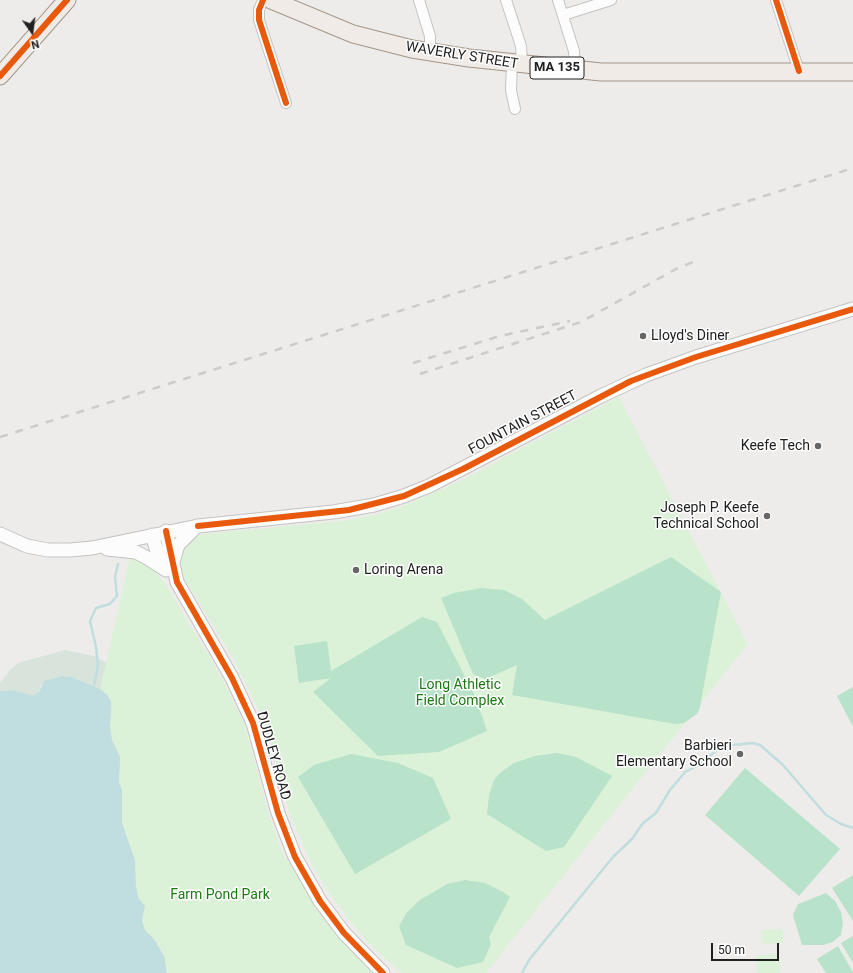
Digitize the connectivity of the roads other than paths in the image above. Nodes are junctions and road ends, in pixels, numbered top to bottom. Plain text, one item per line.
1 (67, 0) edge
2 (263, 0) edge
3 (272, 0) edge
4 (419, 0) edge
5 (506, 0) edge
6 (558, 0) edge
7 (611, 0) edge
8 (776, 0) edge
9 (563, 15) junction
10 (430, 52) junction
11 (517, 64) junction
12 (575, 70) junction
13 (799, 71) junction
14 (853, 72) edge
15 (0, 76) edge
16 (286, 103) dead end
17 (515, 109) dead end
18 (853, 309) edge
19 (198, 526) junction
20 (166, 531) junction
21 (0, 534) edge
22 (152, 535) junction
23 (86, 549) junction
24 (169, 569) junction
25 (383, 973) edge

1 - 15 main road
2 - 16 street
3 - 10 main road, WAVERLY STREET / MA 135
4 - 10 street
5 - 11 street
6 - 9 street
7 - 9 street
8 - 13 street
9 - 12 street
10 - 11 main road, WAVERLY STREET / MA 135
11 - 12 main road, WAVERLY STREET / MA 135
11 - 17 street
12 - 13 main road, WAVERLY STREET / MA 135
13 - 14 main road, WAVERLY STREET / MA 135
18 - 19 street, FOUNTAIN STREET
19 - 20 street, FOUNTAIN STREET
19 - 24 street
20 - 22 street, FOUNTAIN STREET
20 - 24 street, DUDLEY ROAD
21 - 23 street, FOUNTAIN STREET
22 - 23 street, FOUNTAIN STREET
22 - 24 street, DUDLEY ROAD
23 - 24 street
24 - 25 street, DUDLEY ROAD

